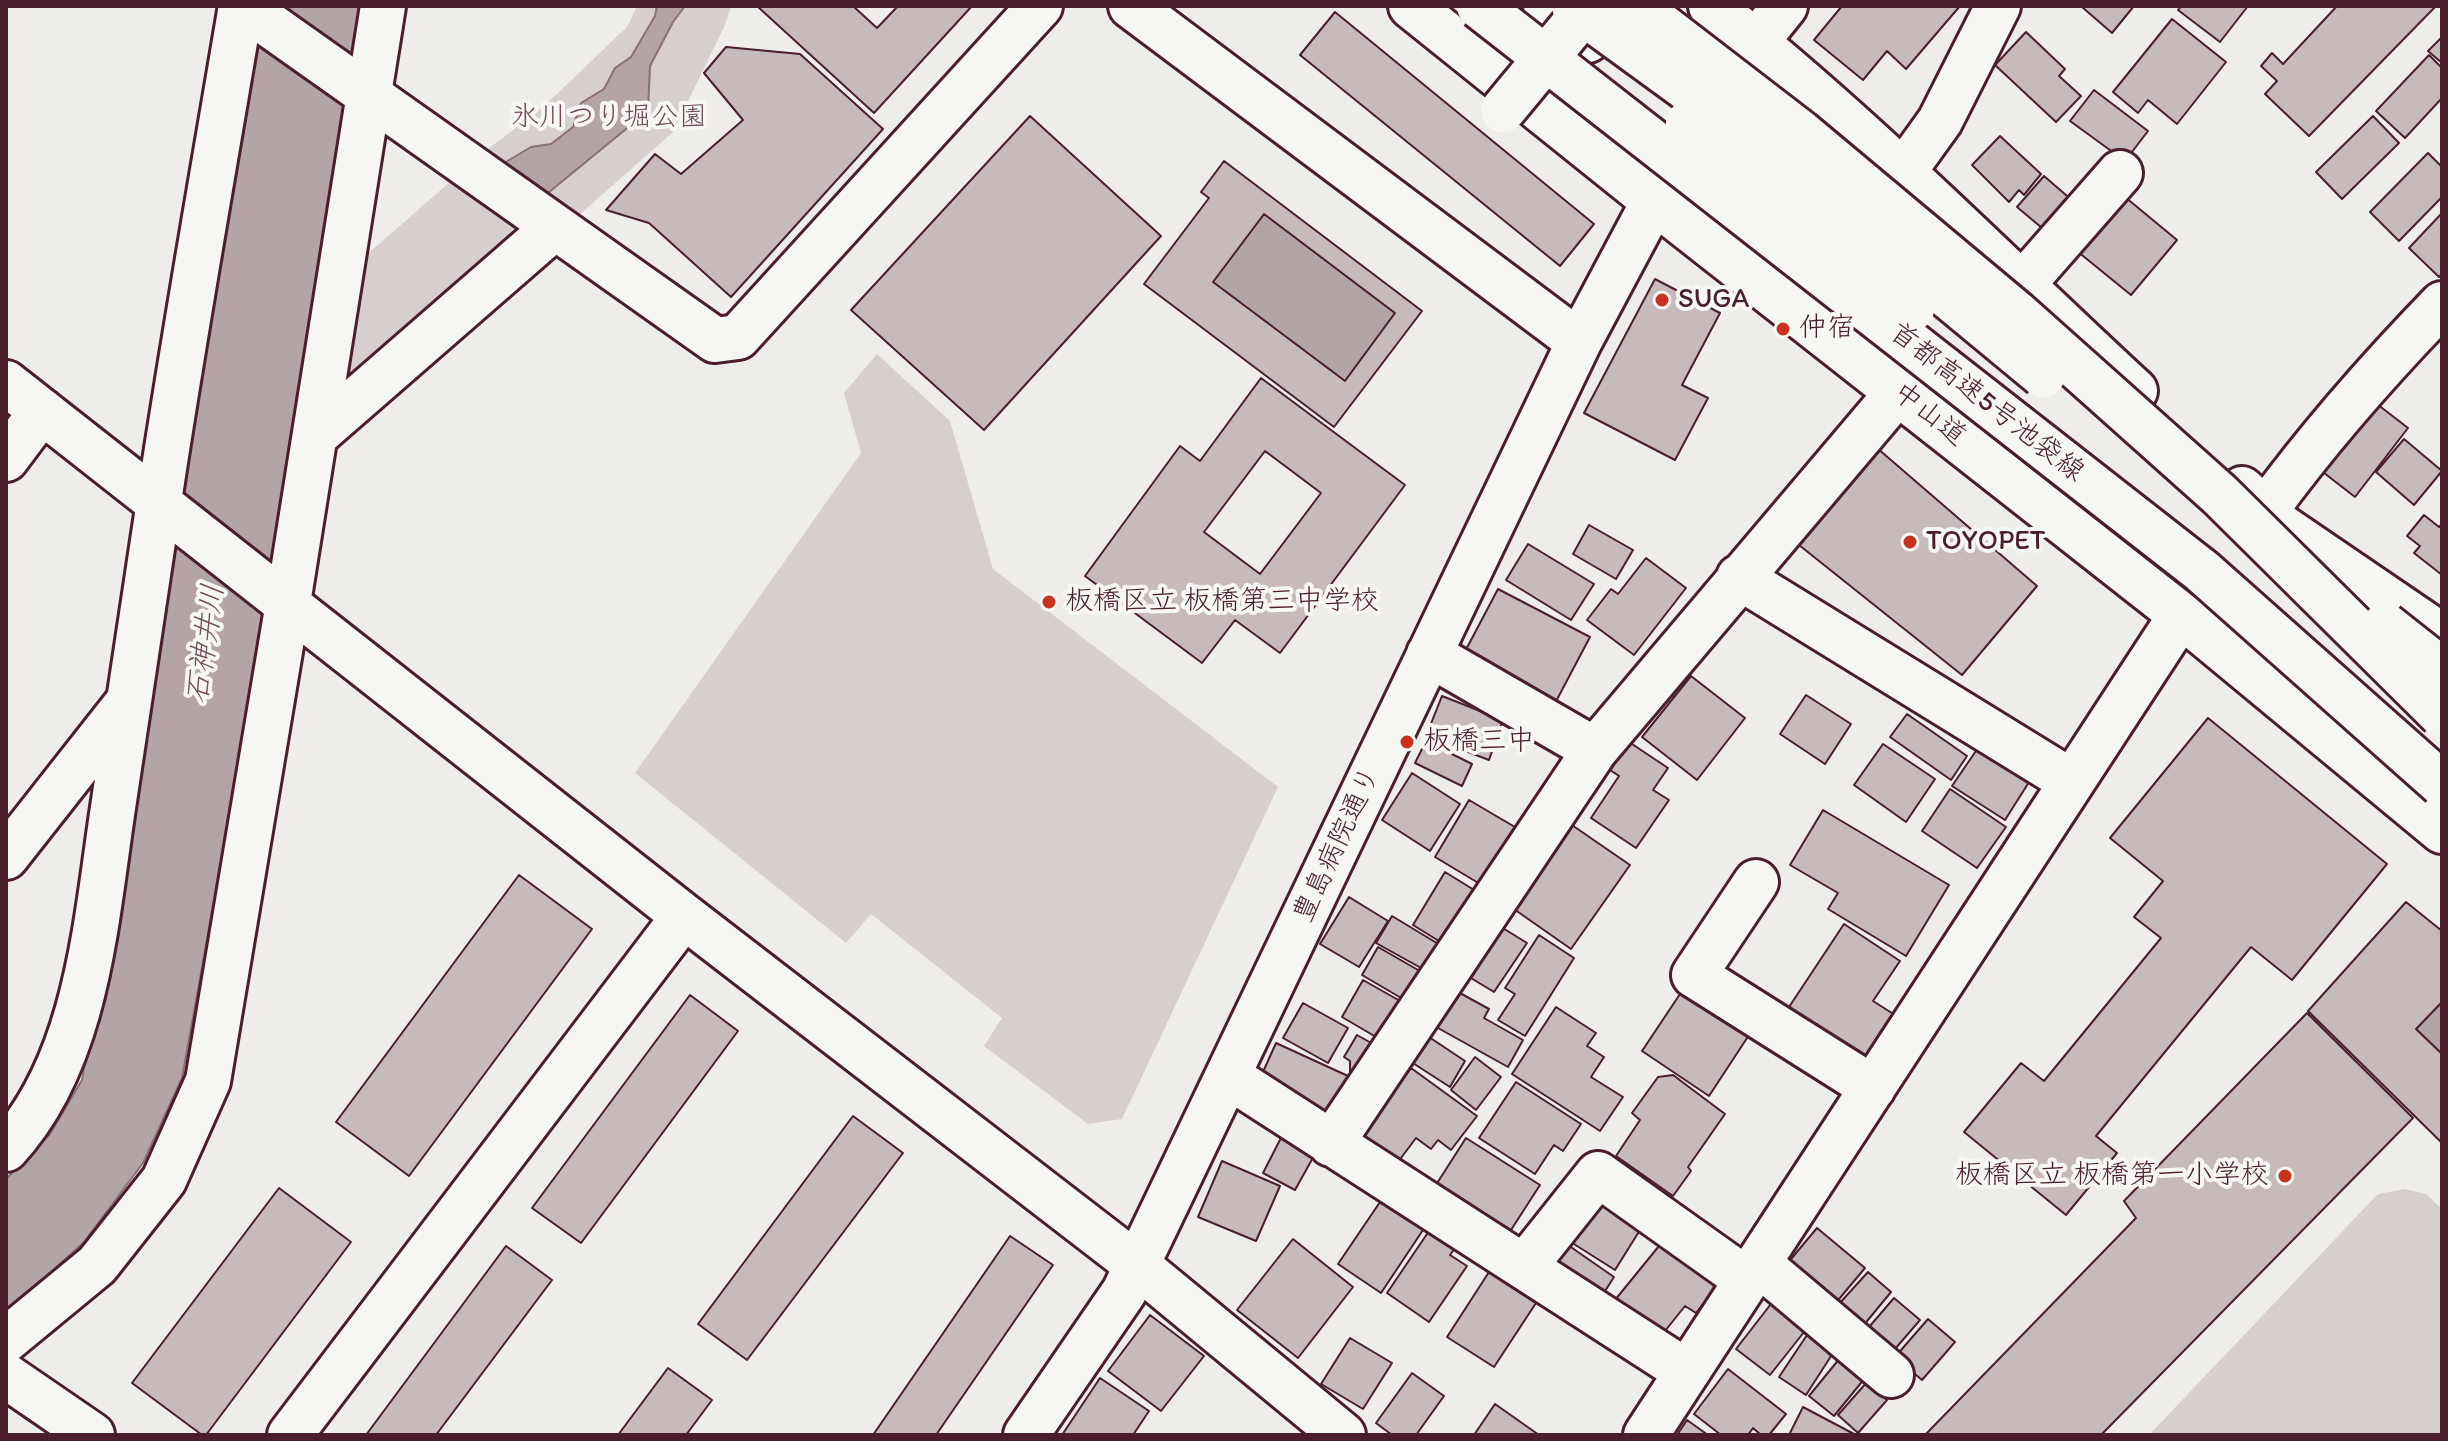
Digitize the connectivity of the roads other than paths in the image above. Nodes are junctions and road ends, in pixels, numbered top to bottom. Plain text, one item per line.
1 (383, 6) edge
2 (1040, 6) edge
3 (1131, 6) edge
4 (1411, 6) edge
5 (1479, 6) edge
6 (1546, 6) edge
7 (1574, 6) edge
8 (1589, 6) edge
9 (1636, 6) edge
10 (1711, 6) edge
11 (1785, 6) edge
12 (1998, 6) edge
13 (246, 9) edge
14 (1756, 42) junction
15 (363, 91) junction
16 (1503, 110) dead end
17 (1904, 171) junction
18 (2120, 173) dead end
19 (1654, 201) junction
20 (550, 223) junction
21 (2021, 286) junction
22 (2442, 304) edge
23 (1579, 342) junction
24 (6, 383) edge
25 (1899, 391) junction
26 (42, 411) junction
27 (315, 436) junction
28 (6, 459) edge
29 (2220, 495) junction
30 (164, 508) junction
31 (2135, 519) junction
32 (2273, 519) junction
33 (2202, 571) junction
34 (1739, 577) junction
35 (283, 600) junction
36 (2340, 614) junction
37 (2181, 615) junction
38 (2442, 636) edge
39 (1429, 654) junction
40 (2442, 670) edge
41 (129, 702) junction
42 (2442, 715) edge
43 (2442, 724) edge
44 (2442, 740) edge
45 (1595, 750) junction
46 (2072, 782) junction
47 (2442, 784) edge
48 (2442, 831) edge
49 (11, 841) edge
50 (1756, 882) dead end
51 (684, 916) junction
52 (1228, 1076) junction
53 (1873, 1088) junction
54 (1331, 1144) junction
55 (6, 1149) edge
56 (1137, 1265) junction
57 (1524, 1267) junction
58 (1752, 1272) junction
59 (6, 1340) edge
60 (1687, 1372) junction
61 (1891, 1375) dead end
62 (6, 1376) edge
63 (92, 1435) edge
64 (290, 1435) edge
65 (1026, 1435) edge
66 (1343, 1435) edge
67 (1646, 1435) edge

1 - 15 main road
2 - 20 main road
3 - 23 main road
4 - 19 main road, 中山道
5 - 31 main road, 首都高速5号池袋線, bridge
6 - 31 main road, bridge
7 - 36 main road, bridge
8 - 16 main road, bridge
9 - 29 main road, bridge
10 - 14 main road
11 - 14 main road, 豊島病院通り
12 - 17 main road
13 - 15 main road
13 - 30 main road
14 - 17 main road
14 - 19 main road, 豊島病院通り
15 - 20 main road
15 - 27 main road
17 - 21 main road
18 - 21 main road
19 - 23 main road, 豊島病院通り
19 - 25 main road, 中山道
20 - 27 main road
21 - 32 main road
22 - 32 main road
23 - 39 main road, 豊島病院通り
24 - 26 main road
25 - 34 main road
25 - 37 main road, 中山道
26 - 28 main road
26 - 30 main road
27 - 35 main road
29 - 36 main road, bridge
29 - 40 main road, bridge
30 - 35 main road
30 - 41 main road
31 - 33 main road, 首都高速5号池袋線, bridge
32 - 38 main road
32 - 43 main road
33 - 44 main road, bridge
33 - 47 main road, 首都高速5号池袋線, bridge
34 - 45 main road
34 - 46 main road
35 - 51 main road
35 - 59 main road
36 - 42 main road, bridge
37 - 46 main road
37 - 48 main road, 中山道
39 - 45 main road
39 - 52 main road, 豊島病院通り
41 - 49 main road
41 - 55 main road
45 - 54 main road
46 - 53 main road
50 - 53 main road
51 - 56 main road
51 - 64 main road
52 - 54 main road
52 - 56 main road, 豊島病院通り
53 - 58 main road
54 - 57 main road
56 - 65 main road, 豊島病院通り
56 - 66 main road
57 - 58 main road
57 - 60 main road
58 - 60 main road
58 - 61 main road
60 - 67 main road
62 - 63 main road

